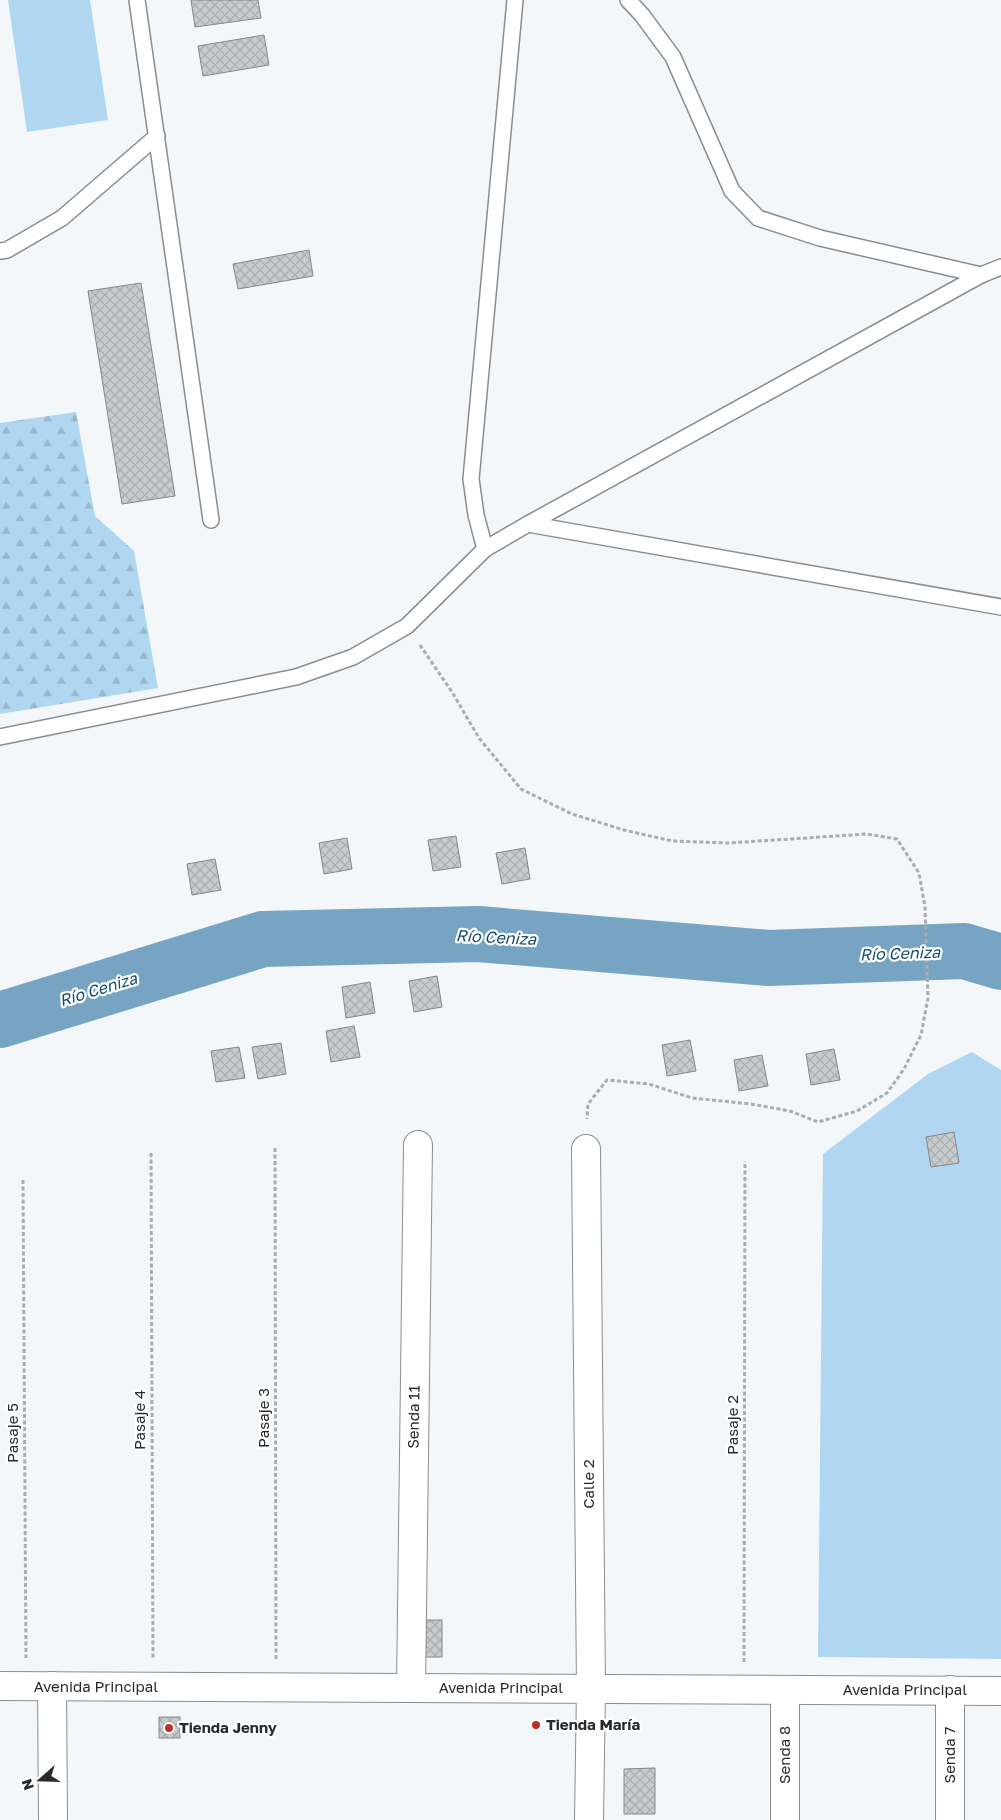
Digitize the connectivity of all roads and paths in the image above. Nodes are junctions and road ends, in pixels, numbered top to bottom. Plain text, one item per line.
1 (137, 0) edge
2 (515, 0) edge
3 (628, 0) edge
4 (157, 136) junction
5 (0, 251) edge
6 (1001, 267) edge
7 (981, 275) junction
8 (211, 520) dead end
9 (528, 524) junction
10 (485, 549) junction
11 (1001, 607) edge
12 (407, 626) junction
13 (0, 738) edge
14 (418, 1145) dead end
15 (275, 1148) dead end
16 (586, 1148) joint
17 (151, 1153) dead end
18 (744, 1161) dead end
19 (23, 1180) dead end
20 (0, 1686) edge
21 (39, 1686) junction
22 (153, 1687) junction
23 (276, 1688) junction
24 (410, 1688) junction
25 (591, 1689) junction
26 (744, 1690) junction
27 (786, 1690) junction
28 (950, 1690) junction
29 (1001, 1691) edge
30 (53, 1820) edge
31 (589, 1820) edge
32 (785, 1820) edge
33 (950, 1820) edge

1 - 4 lane
2 - 10 lane
3 - 7 lane
4 - 5 lane
4 - 8 lane
6 - 7 lane
7 - 9 lane
9 - 10 lane
9 - 11 lane
10 - 12 lane
12 - 13 lane
12 - 16 path
14 - 24 street, Senda 11
15 - 23 path, Pasaje 3
16 - 25 street, Calle 2
17 - 22 path, Pasaje 4
18 - 26 path, Pasaje 2
19 - 21 path, Pasaje 5
20 - 21 street, Avenida Principal
21 - 22 street, Avenida Principal
21 - 30 street
22 - 23 street, Avenida Principal
23 - 24 street, Avenida Principal
24 - 25 street, Avenida Principal
25 - 26 street, Avenida Principal
25 - 31 street, Calle 2
26 - 27 street, Avenida Principal
27 - 28 street, Avenida Principal
27 - 32 street, Senda 8
28 - 29 street, Avenida Principal
28 - 33 street, Senda 7

